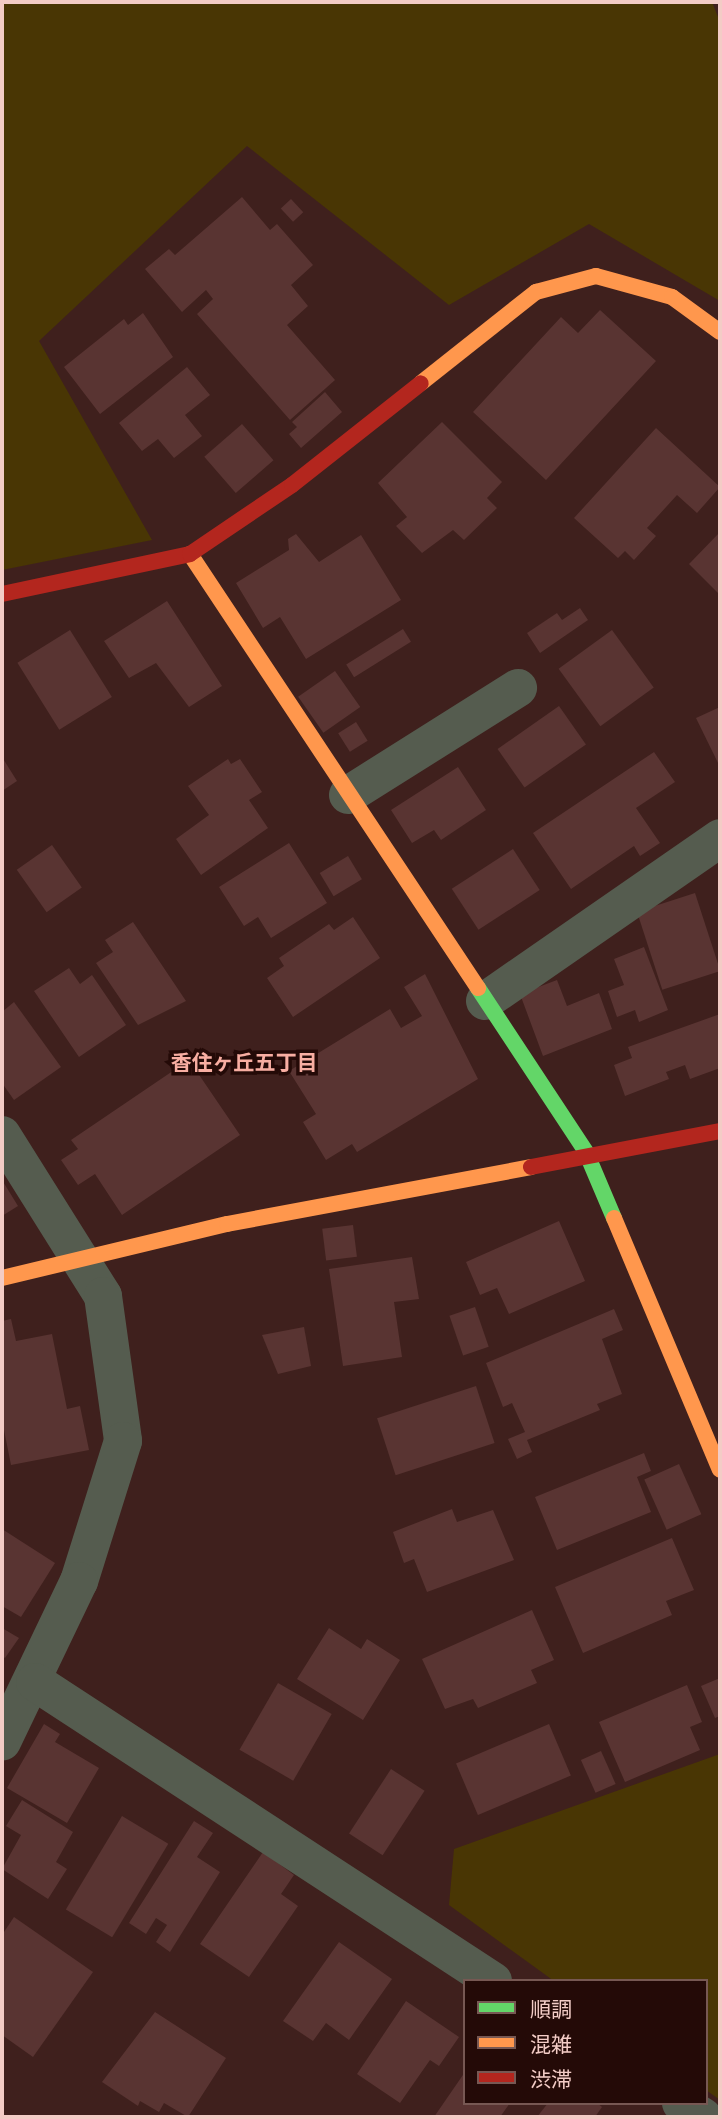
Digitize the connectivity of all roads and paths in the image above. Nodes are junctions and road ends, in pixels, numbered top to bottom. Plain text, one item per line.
1 (720, 332) edge
2 (190, 554) junction
3 (2, 594) edge
4 (518, 688) dead end
5 (348, 794) junction
6 (720, 838) edge
7 (485, 1001) junction
8 (720, 1131) edge
9 (2, 1135) edge
10 (586, 1152) junction
11 (83, 1255) junction
12 (2, 1278) edge
13 (720, 1470) edge
14 (35, 1682) junction
15 (2, 1742) edge
16 (490, 1979) edge
17 (684, 2105) edge
18 (703, 2117) edge

1 - 2 street
2 - 3 street
2 - 5 street
4 - 5 street
5 - 7 street
6 - 7 street
7 - 10 street
8 - 10 street
9 - 11 street
10 - 11 street
10 - 13 street
11 - 12 street
11 - 14 street
14 - 15 street
14 - 16 street
17 - 18 street

